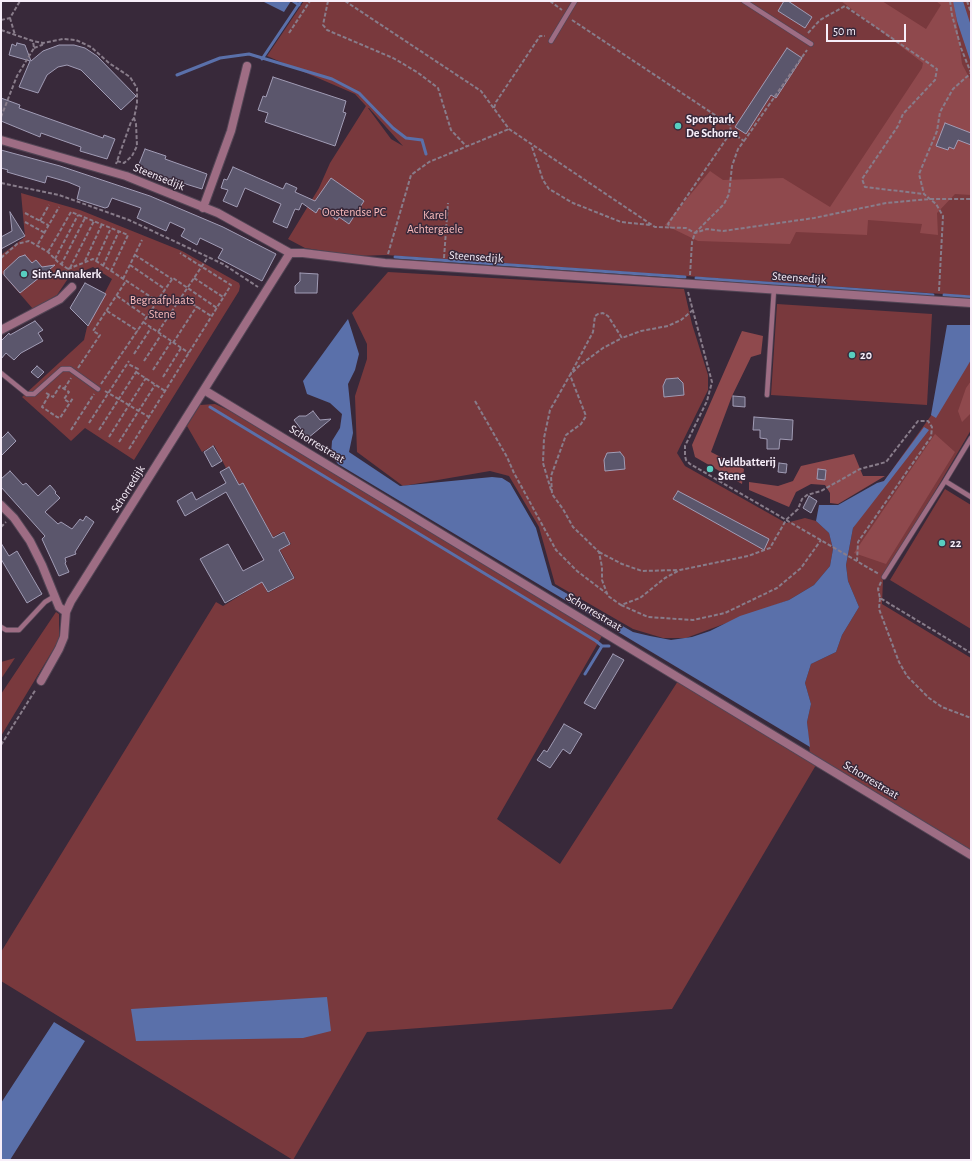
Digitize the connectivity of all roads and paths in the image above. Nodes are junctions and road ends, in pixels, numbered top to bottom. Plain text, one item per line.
1 (20, 1) edge
2 (310, 1) edge
3 (328, 1) edge
4 (345, 1) edge
5 (550, 1) edge
6 (575, 1) edge
7 (744, 1) edge
8 (950, 1) edge
9 (967, 1) edge
10 (971, 13) edge
11 (566, 14) junction
12 (10, 18) junction
13 (1, 20) edge
14 (1, 30) edge
15 (289, 33) dead end
16 (15, 35) junction
17 (552, 39) joint
18 (803, 39) junction
19 (33, 41) junction
20 (43, 43) junction
21 (811, 44) joint
22 (34, 48) junction
23 (247, 66) dead end
24 (971, 73) edge
25 (494, 108) junction
26 (1, 117) edge
27 (134, 118) junction
28 (509, 129) junction
29 (731, 132) junction
30 (1, 140) edge
31 (744, 141) junction
32 (532, 146) junction
33 (467, 147) junction
34 (117, 161) junction
35 (113, 172) junction
36 (1, 183) edge
37 (924, 194) junction
38 (930, 199) junction
39 (971, 199) edge
40 (448, 203) dead end
41 (49, 205) dead end
42 (59, 207) dead end
43 (203, 208) junction
44 (25, 213) dead end
45 (78, 215) junction
46 (85, 218) junction
47 (40, 221) junction
48 (94, 221) junction
49 (25, 222) dead end
50 (102, 224) junction
51 (651, 225) junction
52 (48, 226) junction
53 (111, 228) junction
54 (671, 228) junction
55 (119, 231) junction
56 (45, 233) junction
57 (695, 233) junction
58 (142, 240) dead end
59 (38, 245) junction
60 (48, 252) junction
61 (180, 253) dead end
62 (290, 253) junction
63 (135, 255) junction
64 (444, 255) dead end
65 (208, 257) junction
66 (1, 258) edge
67 (55, 259) junction
68 (96, 260) junction
69 (84, 262) junction
70 (385, 263) junction
71 (61, 265) junction
72 (130, 265) junction
73 (103, 266) junction
74 (202, 267) junction
75 (69, 269) junction
76 (111, 271) junction
77 (194, 278) junction
78 (123, 279) junction
79 (172, 279) junction
80 (126, 281) junction
81 (687, 283) junction
82 (72, 287) joint
83 (187, 288) junction
84 (165, 289) junction
85 (774, 289) junction
86 (265, 292) junction
87 (117, 296) junction
88 (182, 297) junction
89 (224, 297) junction
90 (938, 300) junction
91 (157, 301) junction
92 (971, 303) edge
93 (197, 306) junction
94 (217, 308) junction
95 (693, 310) junction
96 (107, 311) junction
97 (147, 316) junction
98 (212, 316) junction
99 (143, 322) junction
100 (151, 328) junction
101 (1, 330) edge
102 (138, 331) junction
103 (158, 332) junction
104 (161, 335) junction
105 (622, 338) junction
106 (172, 342) junction
107 (181, 348) junction
108 (188, 353) junction
109 (134, 354) dead end
110 (144, 361) dead end
111 (153, 370) dead end
112 (75, 372) junction
113 (136, 372) junction
114 (1, 373) edge
115 (570, 375) junction
116 (163, 377) dead end
117 (146, 378) junction
118 (155, 385) junction
119 (40, 388) junction
120 (64, 389) junction
121 (98, 389) junction
122 (204, 390) junction
123 (165, 391) junction
124 (110, 392) junction
125 (49, 395) junction
126 (767, 395) dead end
127 (73, 398) dead end
128 (119, 398) junction
129 (475, 401) dead end
130 (70, 403) junction
131 (129, 404) junction
132 (139, 411) junction
133 (149, 417) junction
134 (89, 423) dead end
135 (71, 430) dead end
136 (99, 430) dead end
137 (109, 437) dead end
138 (971, 438) edge
139 (118, 442) dead end
140 (129, 449) dead end
141 (945, 481) junction
142 (552, 494) junction
143 (971, 497) edge
144 (1, 505) edge
145 (8, 520) dead end
146 (786, 520) junction
147 (1, 527) edge
148 (821, 540) junction
149 (599, 552) junction
150 (857, 561) junction
151 (680, 570) junction
152 (884, 577) junction
153 (607, 593) junction
154 (55, 596) junction
155 (880, 598) junction
156 (621, 605) junction
157 (66, 612) junction
158 (1, 627) edge
159 (971, 653) edge
160 (41, 681) joint
161 (971, 718) edge
162 (1, 745) edge
163 (971, 855) edge

1 - 12 path
2 - 15 path
3 - 33 path
4 - 25 path
5 - 11 path
6 - 11 lane
7 - 18 lane
8 - 24 path
9 - 10 path
11 - 17 lane
11 - 29 path
12 - 13 path
12 - 16 path
14 - 16 path
16 - 19 path
17 - 25 path
18 - 21 lane
18 - 37 path
19 - 20 path
19 - 22 path
20 - 22 path
20 - 27 path
21 - 31 path
22 - 26 path
23 - 43 street
24 - 37 path
25 - 28 path
27 - 34 path
27 - 34 path
28 - 32 path
28 - 33 path
29 - 31 path
29 - 54 path
30 - 35 street, Steensedijk
31 - 57 path
32 - 51 path
32 - 51 path
33 - 70 path
34 - 35 path
35 - 43 street, Steensedijk
36 - 65 path
37 - 38 path
38 - 39 path
38 - 57 path
38 - 90 path
40 - 64 path
41 - 47 path
42 - 52 path
43 - 62 street, Steensedijk
44 - 47 path
45 - 46 path
45 - 60 path
45 - 67 path
46 - 48 path
46 - 71 path
47 - 52 path
48 - 50 path
48 - 75 path
49 - 56 path
50 - 53 path
50 - 69 path
51 - 54 path
52 - 56 path
53 - 55 path
53 - 68 path
54 - 57 path
55 - 73 path
55 - 76 path
56 - 59 path
57 - 81 path
58 - 63 path
59 - 60 path
59 - 66 path
60 - 67 path
61 - 74 path
62 - 70 street, Steensedijk
62 - 86 street, Schorredijk
63 - 72 path
63 - 79 path
65 - 74 path
65 - 86 path
67 - 71 path
68 - 69 path
68 - 73 path
69 - 75 path
70 - 81 street, Steensedijk
71 - 75 path
72 - 78 path
72 - 84 path
73 - 76 path
74 - 77 path
74 - 89 path
75 - 82 path
76 - 78 path
77 - 83 path
77 - 89 path
78 - 80 path
79 - 83 path
79 - 84 path
80 - 87 path
80 - 91 path
81 - 85 street, Steensedijk
81 - 95 path
82 - 101 street
83 - 88 path
83 - 94 path
84 - 91 path
85 - 90 street, Steensedijk
85 - 126 lane
86 - 122 street, Schorredijk
87 - 96 path
87 - 97 path
88 - 93 path
88 - 103 path
89 - 94 path
90 - 92 street, Steensedijk
91 - 97 path
93 - 98 path
93 - 106 path
94 - 98 path
95 - 105 path
95 - 146 path
96 - 102 path
96 - 112 path
97 - 99 path
98 - 108 path
99 - 100 path
99 - 102 path
100 - 103 path
100 - 109 path
102 - 121 path
103 - 104 path
104 - 106 path
104 - 110 path
105 - 115 path
105 - 115 path
106 - 107 path
106 - 111 path
107 - 108 path
107 - 116 path
108 - 123 path
112 - 119 lane
112 - 120 path
112 - 121 lane
113 - 117 path
113 - 124 path
113 - 128 path
114 - 119 lane
115 - 142 path
115 - 142 path
117 - 118 path
117 - 131 path
118 - 123 path
118 - 132 path
119 - 125 path
120 - 125 path
120 - 130 path
121 - 124 path
121 - 135 path
122 - 157 street, Schorredijk
122 - 163 street, Schorrestraat
123 - 133 path
124 - 128 path
124 - 134 path
125 - 130 path
127 - 130 path
128 - 131 path
128 - 136 path
129 - 153 path
131 - 132 path
131 - 137 path
132 - 133 path
132 - 139 path
133 - 140 path
138 - 141 lane
141 - 143 lane
141 - 152 lane
142 - 149 path
144 - 154 street
145 - 147 path
146 - 148 path
146 - 150 path
146 - 151 path
148 - 150 path
148 - 156 path
149 - 151 path
149 - 153 path
150 - 152 path
151 - 156 path
152 - 155 path
153 - 156 path
154 - 157 street
154 - 158 lane
155 - 159 path
155 - 161 path
157 - 160 street, Schorredijk
160 - 162 path

